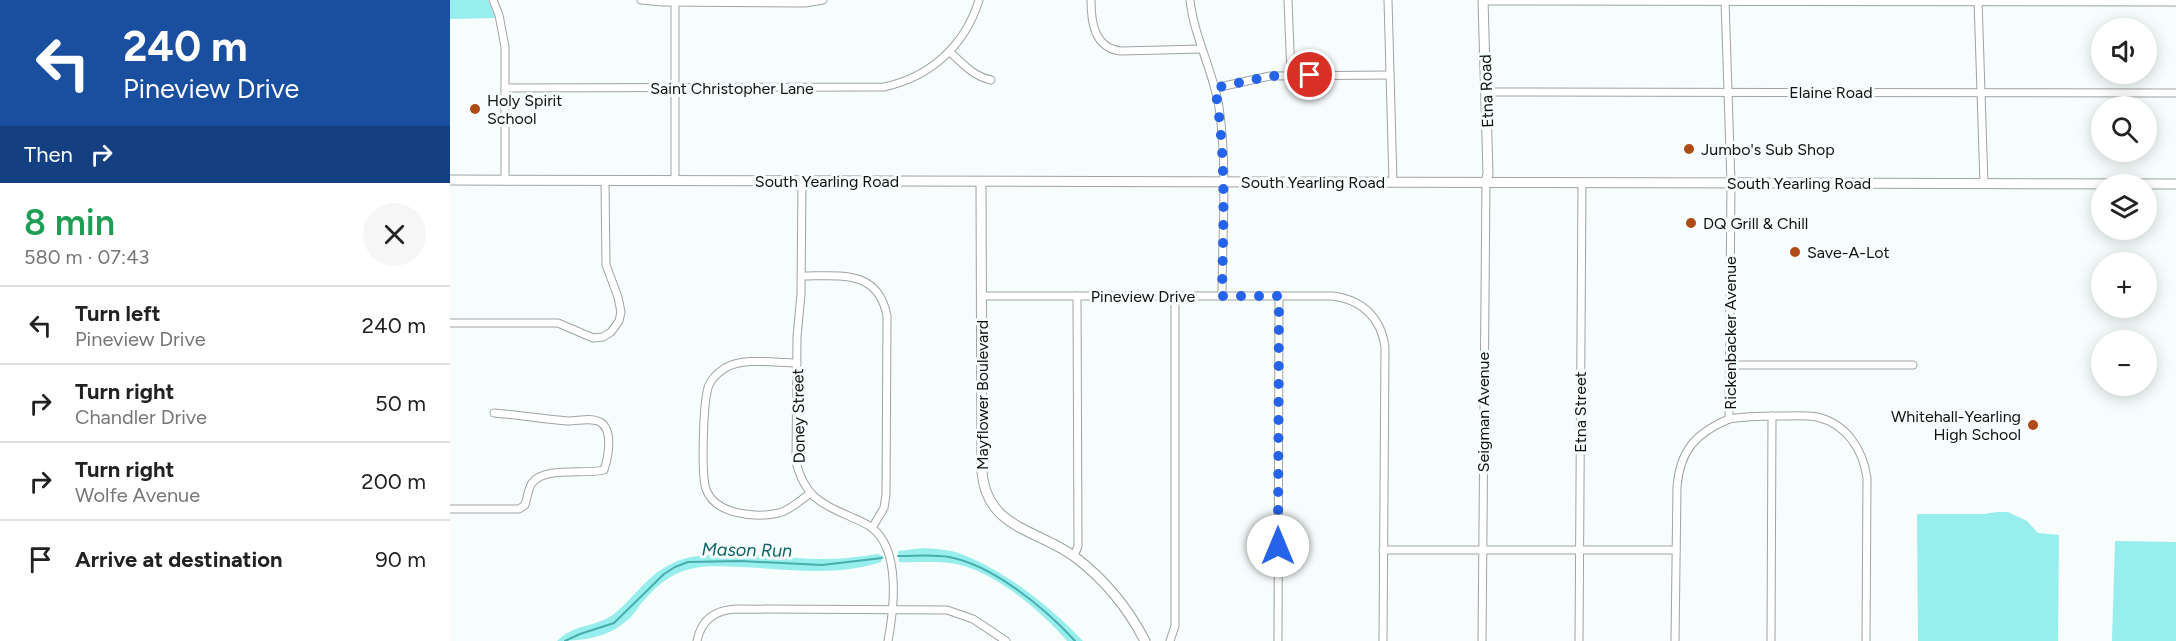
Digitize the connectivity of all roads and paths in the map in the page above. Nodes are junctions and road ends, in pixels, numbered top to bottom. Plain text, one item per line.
1 (493, 0) edge
2 (641, 0) edge
3 (823, 0) edge
4 (979, 0) edge
5 (1090, 0) edge
6 (1190, 0) edge
7 (1288, 0) edge
8 (1388, 0) edge
9 (1484, 0) edge
10 (675, 1) edge
11 (1725, 1) edge
12 (1978, 1) edge
13 (2176, 2) edge
14 (1202, 49) junction
15 (950, 52) junction
16 (1291, 75) junction
17 (1390, 75) junction
18 (991, 80) dead end
19 (505, 88) junction
20 (675, 88) junction
21 (1215, 88) junction
22 (1486, 92) junction
23 (1728, 92) junction
24 (1982, 93) junction
25 (2176, 93) edge
26 (450, 180) edge
27 (505, 181) junction
28 (605, 181) junction
29 (675, 181) junction
30 (802, 181) junction
31 (981, 182) junction
32 (1223, 182) junction
33 (1393, 182) junction
34 (1486, 182) junction
35 (1582, 183) junction
36 (1731, 183) junction
37 (1984, 184) junction
38 (2176, 184) edge
39 (802, 276) junction
40 (982, 296) junction
41 (1077, 296) junction
42 (1175, 296) junction
43 (1222, 296) junction
44 (1279, 296) junction
45 (450, 323) edge
46 (797, 363) junction
47 (1730, 365) junction
48 (1913, 365) dead end
49 (494, 413) dead end
50 (1772, 416) junction
51 (1729, 419) junction
52 (809, 494) junction
53 (450, 509) edge
54 (872, 528) junction
55 (1580, 549) junction
56 (1383, 550) junction
57 (1483, 550) junction
58 (1676, 550) junction
59 (1074, 556) junction
60 (892, 609) junction
61 (697, 641) edge
62 (888, 641) edge
63 (1006, 641) edge
64 (1145, 641) edge
65 (1170, 641) edge
66 (1278, 641) edge
67 (1383, 641) edge
68 (1482, 641) edge
69 (1579, 641) edge
70 (1675, 641) edge
71 (1771, 641) edge
72 (1866, 641) edge

1 - 19 street
2 - 10 street
3 - 10 street
4 - 15 street, Saint Christopher Lane
5 - 14 street
6 - 14 street
7 - 16 street
8 - 17 street
9 - 11 street
9 - 22 street, Etna Road
10 - 20 street
11 - 12 street
11 - 23 street, Rickenbacker Avenue
12 - 13 street
12 - 24 street
14 - 21 street
15 - 18 street
15 - 20 street, Saint Christopher Lane
16 - 17 street
16 - 21 street
17 - 33 street
19 - 20 street, Saint Christopher Lane
19 - 27 street
20 - 29 street
21 - 32 street
22 - 23 street, Elaine Road
22 - 34 street, Etna Road
23 - 24 street, Elaine Road
23 - 36 street, Rickenbacker Avenue
24 - 25 street, Elaine Road
24 - 37 street
26 - 27 street, South Yearling Road
27 - 28 street, South Yearling Road
28 - 29 street, South Yearling Road
28 - 45 street
29 - 30 street, South Yearling Road
30 - 31 street, South Yearling Road
30 - 39 street, Doney Street
31 - 32 street, South Yearling Road
31 - 40 street, Mayflower Boulevard
32 - 33 street, South Yearling Road
32 - 43 street
33 - 34 street, South Yearling Road
34 - 35 street, South Yearling Road
34 - 57 street, Seigman Avenue
35 - 36 street, South Yearling Road
35 - 55 street, Etna Street
36 - 37 street, South Yearling Road
36 - 47 street, Rickenbacker Avenue
37 - 38 street, South Yearling Road
39 - 46 street, Doney Street
39 - 54 street
40 - 41 street, Pineview Drive
40 - 59 street, Mayflower Boulevard
41 - 42 street, Pineview Drive
41 - 59 street
42 - 43 street, Pineview Drive
42 - 65 street
43 - 44 street, Pineview Drive
44 - 56 street, Pineview Drive
44 - 66 street
46 - 52 street, Doney Street
46 - 52 street
47 - 48 street
47 - 51 street, Rickenbacker Avenue
49 - 53 street
50 - 51 street
50 - 71 street
50 - 72 street
51 - 58 street, Rickenbacker Avenue
52 - 54 street
54 - 60 street
55 - 57 street
55 - 58 street
55 - 69 street, Etna Street
56 - 57 street
56 - 67 street
57 - 68 street, Seigman Avenue
58 - 70 street, Rickenbacker Avenue
59 - 64 street, Mayflower Boulevard
60 - 61 street
60 - 62 street
60 - 63 street

